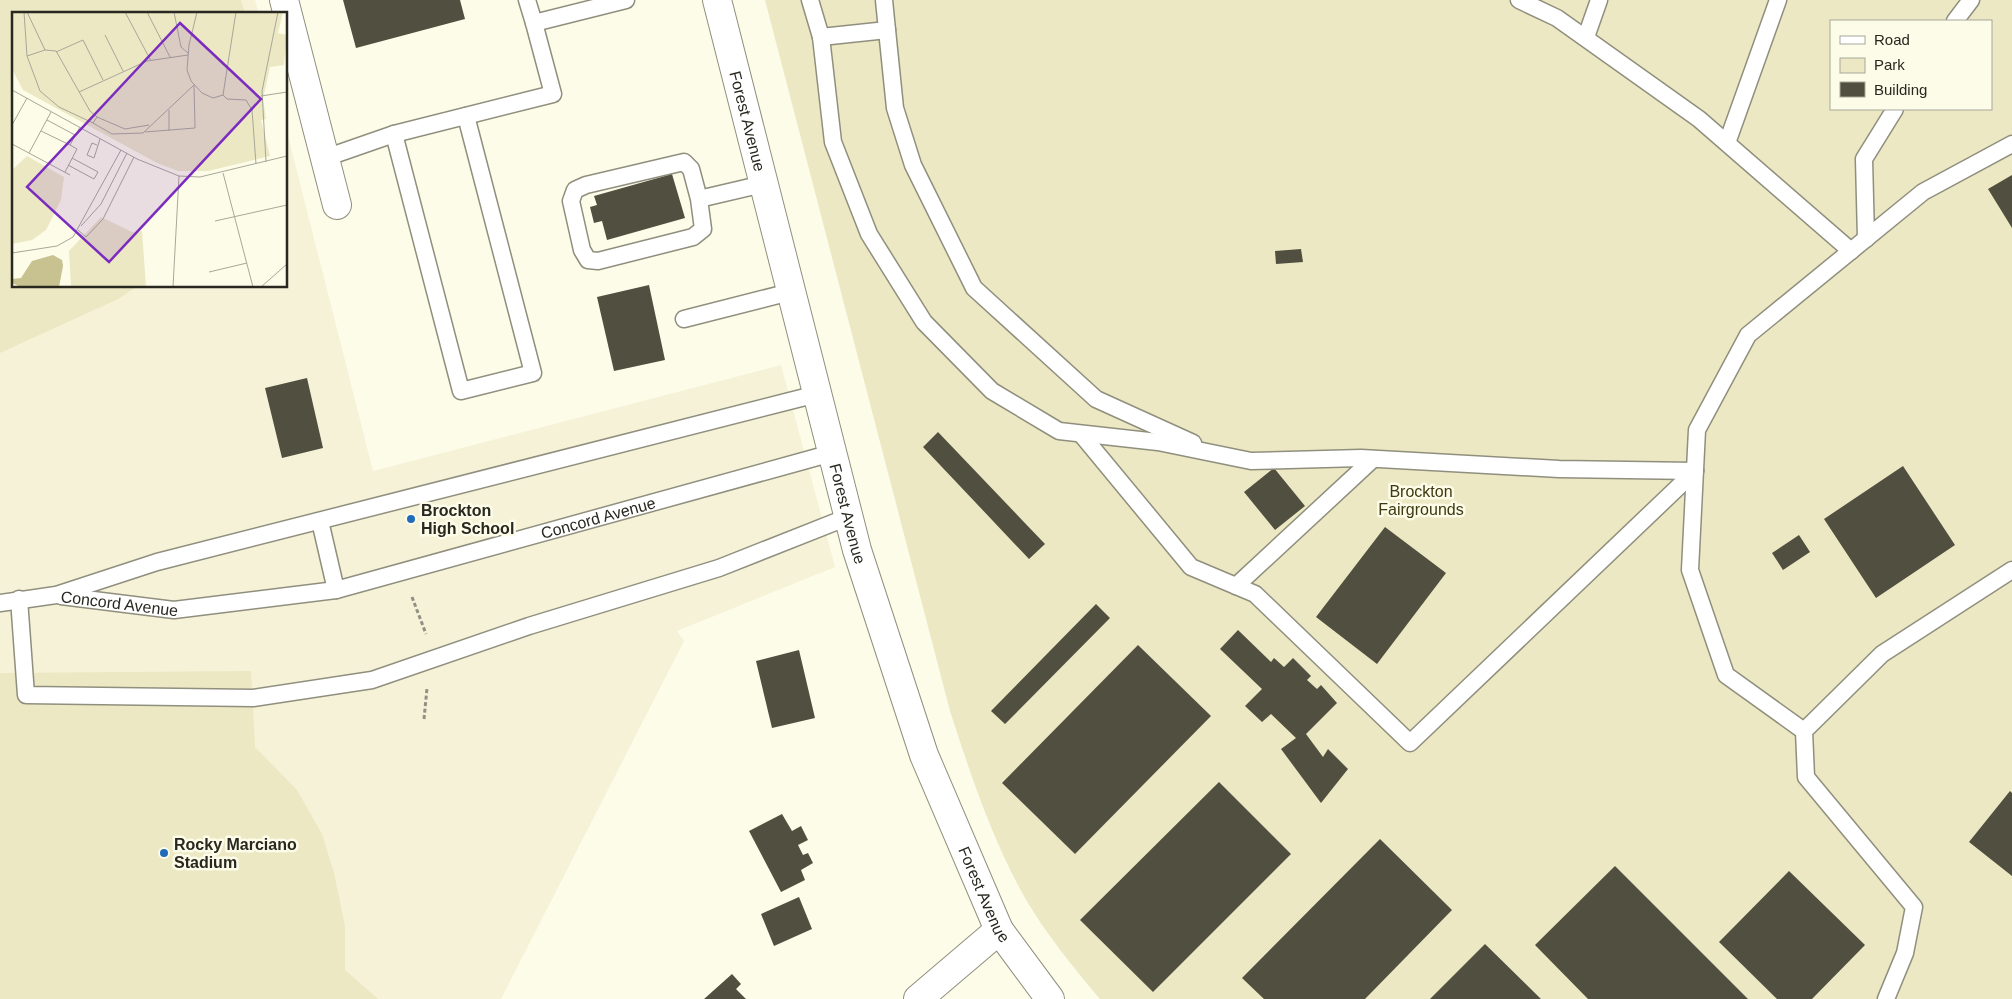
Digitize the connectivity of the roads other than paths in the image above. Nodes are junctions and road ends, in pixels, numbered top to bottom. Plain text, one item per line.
1 (527, 0) edge
2 (626, 0) edge
3 (717, 0) edge
4 (810, 0) edge
5 (884, 0) edge
6 (1519, 0) edge
7 (1599, 0) edge
8 (1778, 0) edge
9 (1971, 0) edge
10 (288, 16) edge
11 (1957, 20) edge
12 (534, 23) junction
13 (887, 30) junction
14 (822, 37) junction
15 (1586, 37) junction
16 (1894, 110) edge
17 (466, 116) junction
18 (394, 134) junction
19 (1727, 143) junction
20 (2012, 144) edge
21 (324, 158) junction
22 (763, 184) junction
23 (699, 199) junction
24 (337, 206) dead end
25 (1866, 239) junction
26 (1851, 251) junction
27 (790, 292) junction
28 (684, 319) dead end
29 (817, 394) junction
30 (1081, 434) junction
31 (832, 453) junction
32 (1220, 455) junction
33 (1373, 459) junction
34 (1695, 471) junction
35 (848, 517) junction
36 (320, 521) junction
37 (2012, 570) edge
38 (1236, 586) junction
39 (336, 590) junction
40 (56, 595) junction
41 (20, 599) junction
42 (0, 603) edge
43 (1804, 731) junction
44 (999, 930) junction
45 (918, 999) edge
46 (1050, 999) edge
47 (1886, 999) edge

1 - 12 lane
2 - 12 lane
3 - 22 street, Forest Avenue
4 - 14 lane
5 - 13 lane
6 - 15 lane
7 - 15 lane
8 - 19 lane
9 - 11 lane
10 - 21 street
12 - 17 lane
13 - 14 lane
13 - 32 lane
14 - 30 lane
15 - 19 lane
16 - 25 lane
17 - 18 lane
17 - 18 lane
18 - 21 lane
19 - 26 lane
20 - 25 lane
21 - 24 street
22 - 23 lane
22 - 27 street, Forest Avenue
23 - 23 lane
25 - 26 lane
26 - 34 lane
27 - 28 lane
27 - 29 street, Forest Avenue
29 - 31 street, Forest Avenue
29 - 36 lane, Concord Avenue
30 - 32 lane
30 - 38 lane
31 - 35 street, Forest Avenue
31 - 39 lane, Concord Avenue
32 - 33 lane
33 - 34 lane
33 - 38 lane
34 - 38 lane
34 - 43 lane
35 - 41 lane
35 - 44 street, Forest Avenue
36 - 39 lane
36 - 40 lane, Concord Avenue
37 - 43 lane
39 - 40 lane, Concord Avenue
40 - 41 lane
41 - 42 lane
43 - 47 lane
44 - 45 street
44 - 46 street, Forest Avenue

